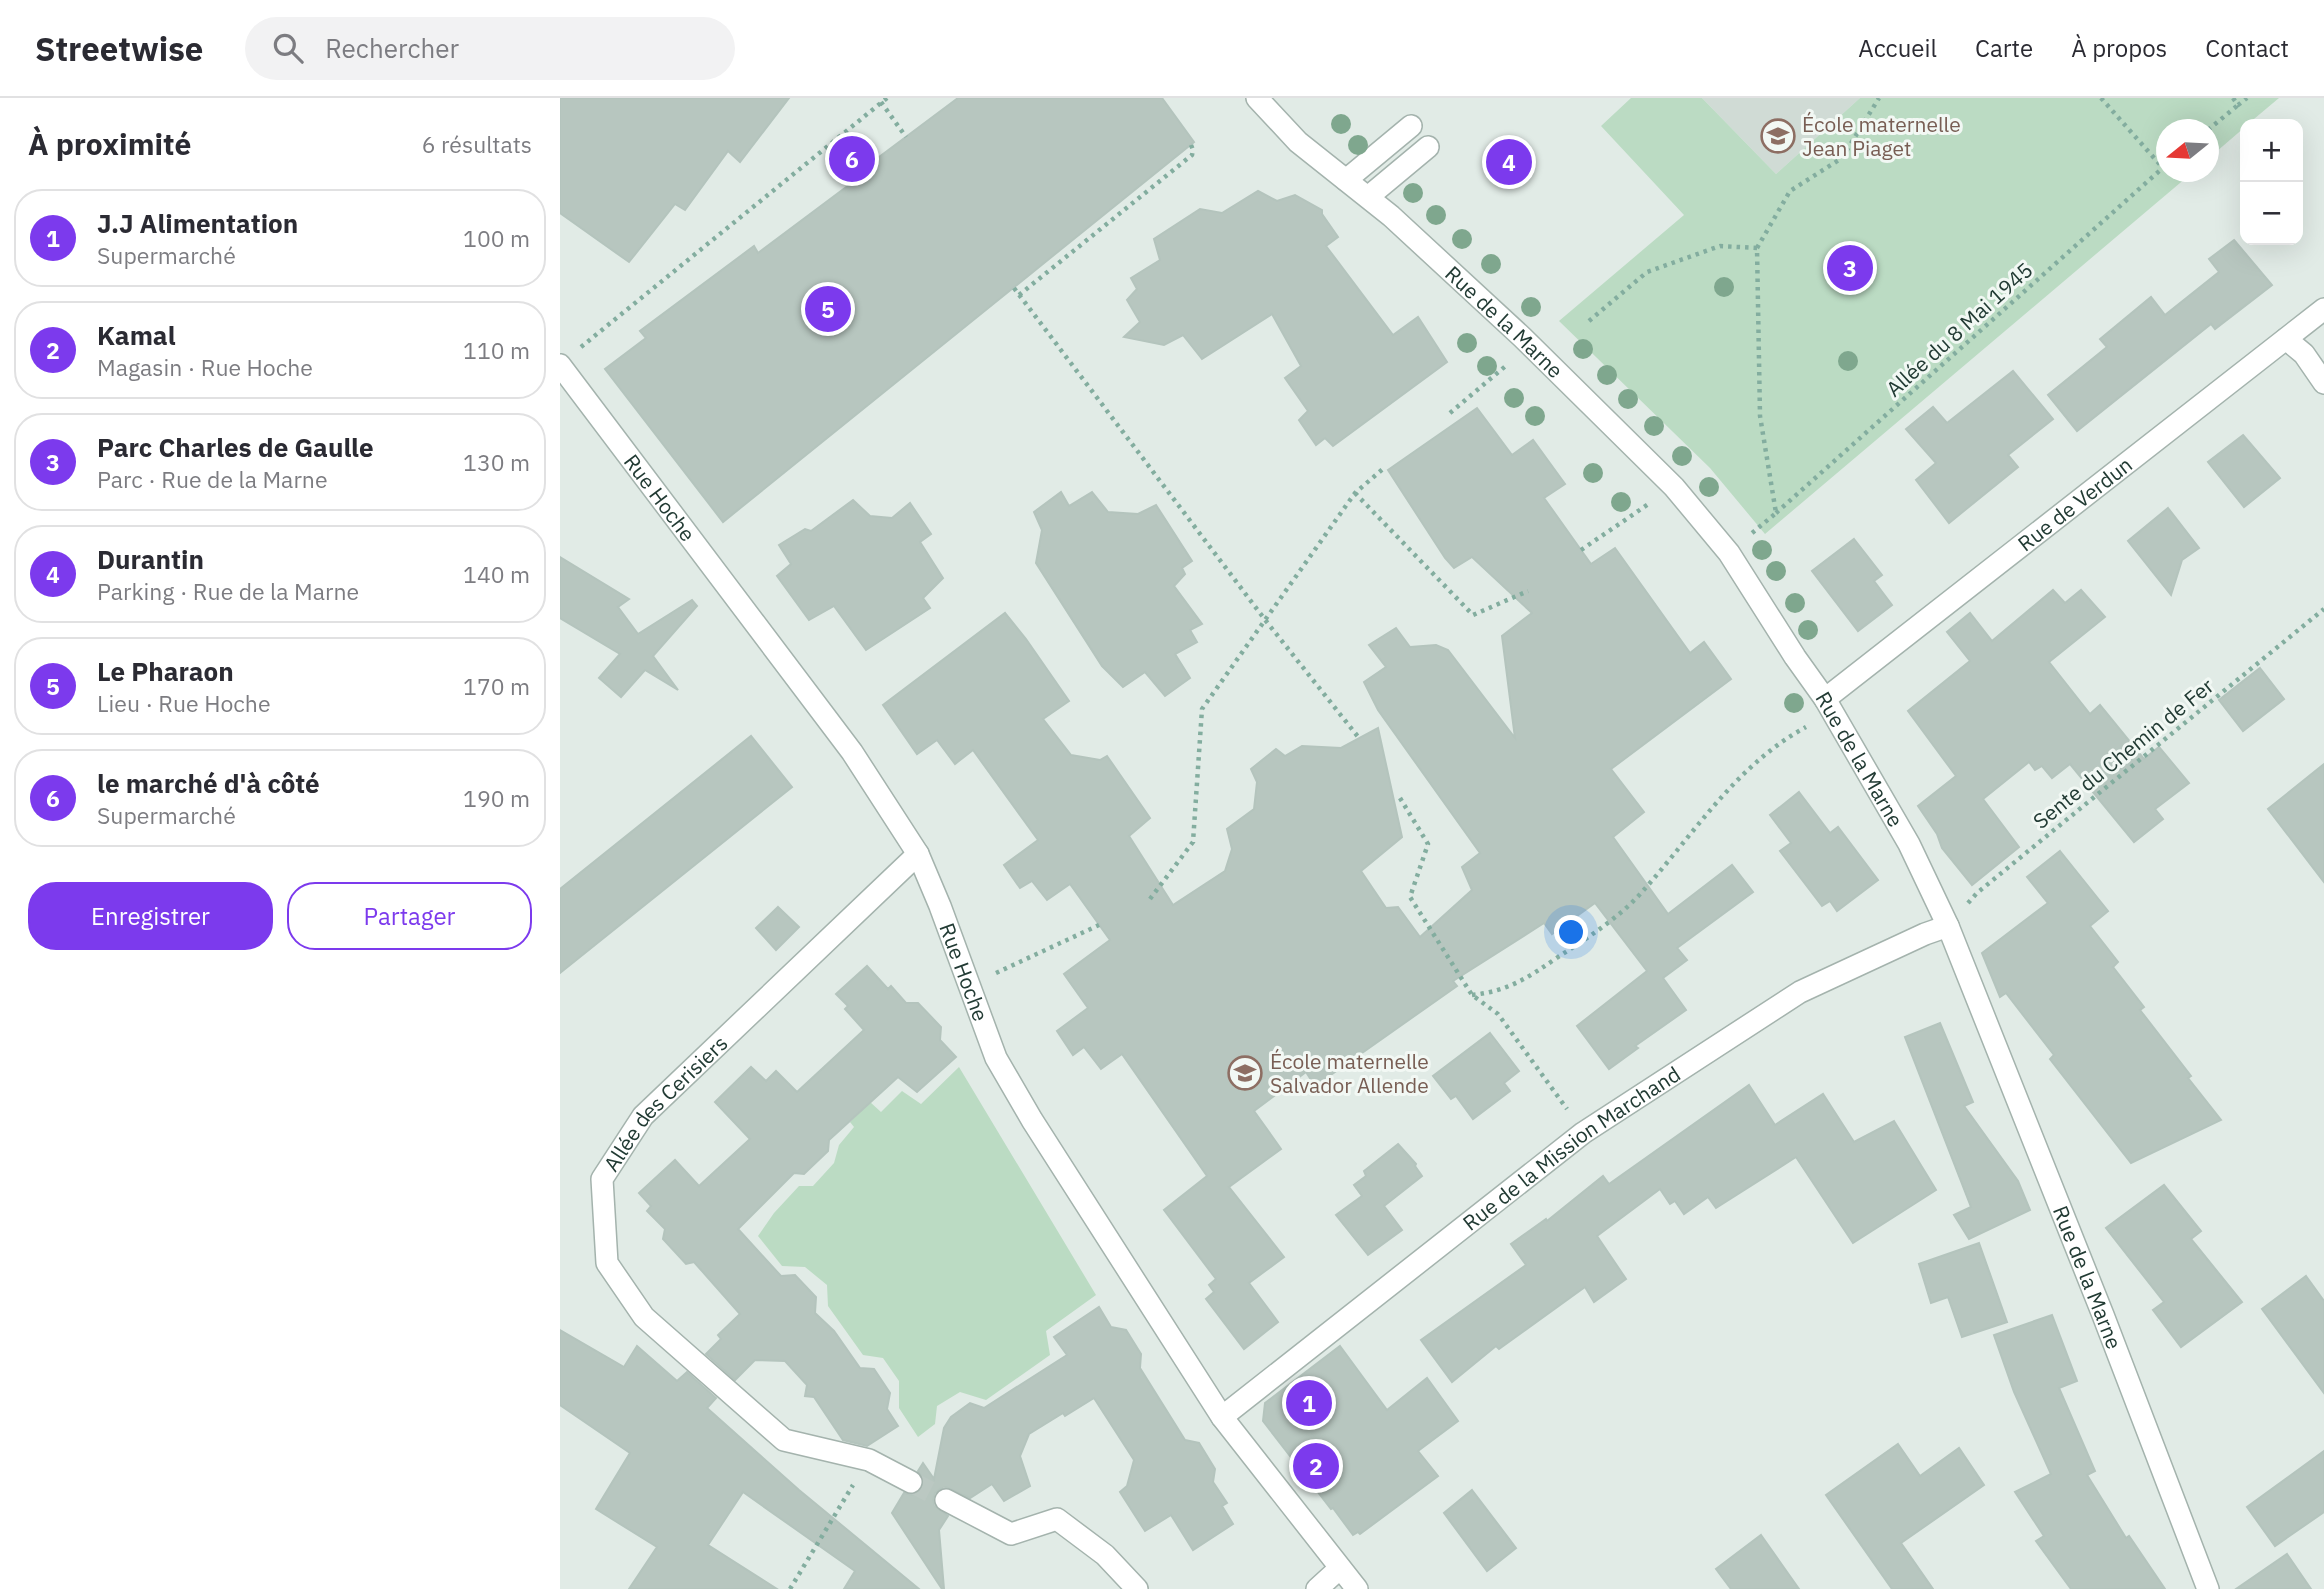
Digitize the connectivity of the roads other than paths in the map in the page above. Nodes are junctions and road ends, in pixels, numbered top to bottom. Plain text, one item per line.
1 (1257, 98) edge
2 (1411, 126) dead end
3 (1428, 147) dead end
4 (1346, 180) junction
5 (1368, 197) junction
6 (2324, 309) edge
7 (2286, 339) junction
8 (562, 371) edge
9 (2324, 383) edge
10 (1829, 706) junction
11 (918, 854) junction
12 (1948, 926) junction
13 (1223, 1417) junction
14 (911, 1482) tunnel mouth
15 (946, 1500) tunnel mouth
16 (1340, 1568) junction
17 (1137, 1589) edge
18 (1317, 1589) edge
19 (1357, 1589) edge
20 (2208, 1589) edge

1 - 4 street, Rue de la Marne
2 - 4 street
3 - 5 street
4 - 5 street, Rue de la Marne
5 - 10 street, Rue de la Marne
6 - 7 street, Rue de Verdun
7 - 9 street
7 - 10 street, Rue de Verdun
8 - 11 street, Rue Hoche
10 - 12 street, Rue de la Marne
11 - 13 street, Rue Hoche
11 - 14 street, Allée des Cerisiers
12 - 13 street, Rue de la Mission Marchand
12 - 20 street, Rue de la Marne
13 - 16 street, Rue Hoche
15 - 17 street
16 - 18 street
16 - 19 street, Rue Hoche

